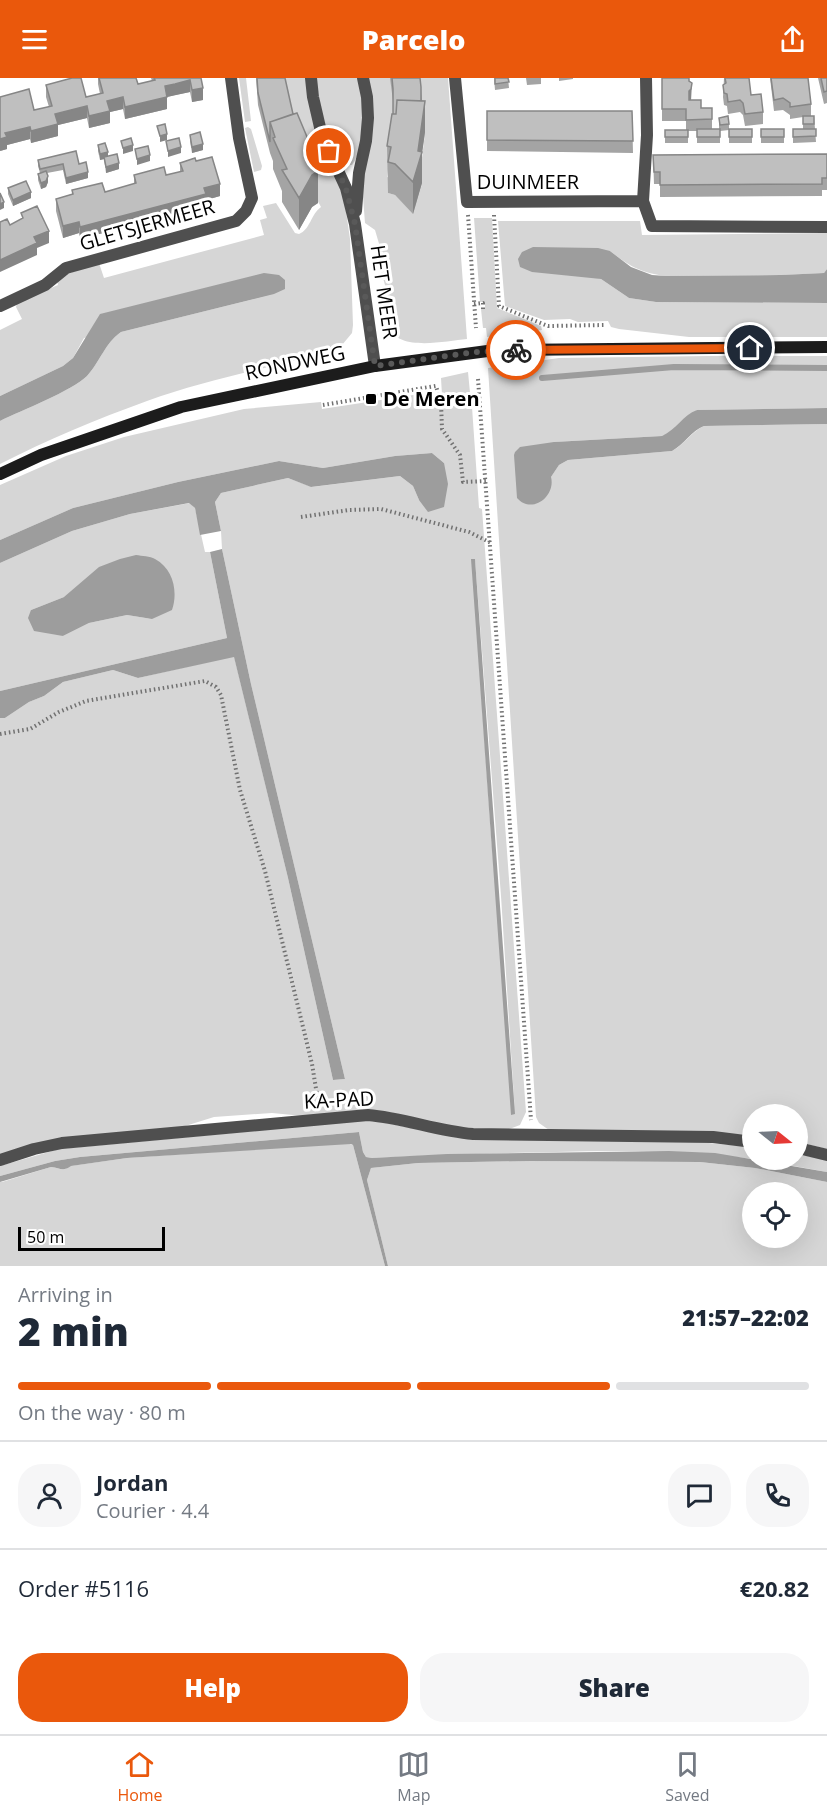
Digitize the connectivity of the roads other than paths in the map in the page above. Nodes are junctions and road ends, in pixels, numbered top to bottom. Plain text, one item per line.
1 (231, 78) edge
2 (311, 78) edge
3 (363, 78) edge
4 (455, 78) edge
5 (646, 78) edge
6 (643, 201) junction
7 (355, 224) junction
8 (827, 227) edge
9 (0, 306) edge
10 (827, 347) edge
11 (375, 366) junction
12 (0, 474) edge
13 (742, 1141) edge
14 (808, 1150) edge
15 (827, 1155) edge
16 (0, 1160) edge

1 - 9 street, GLETSJERMEER
2 - 7 street, HET MEER
3 - 7 street, HET MEER
4 - 6 street, DUINMEER
5 - 6 street
6 - 8 street
7 - 11 street, HET MEER
10 - 11 main road, RONDWEG
11 - 12 main road, RONDWEG
13 - 16 street, KA-PAD
14 - 15 street

